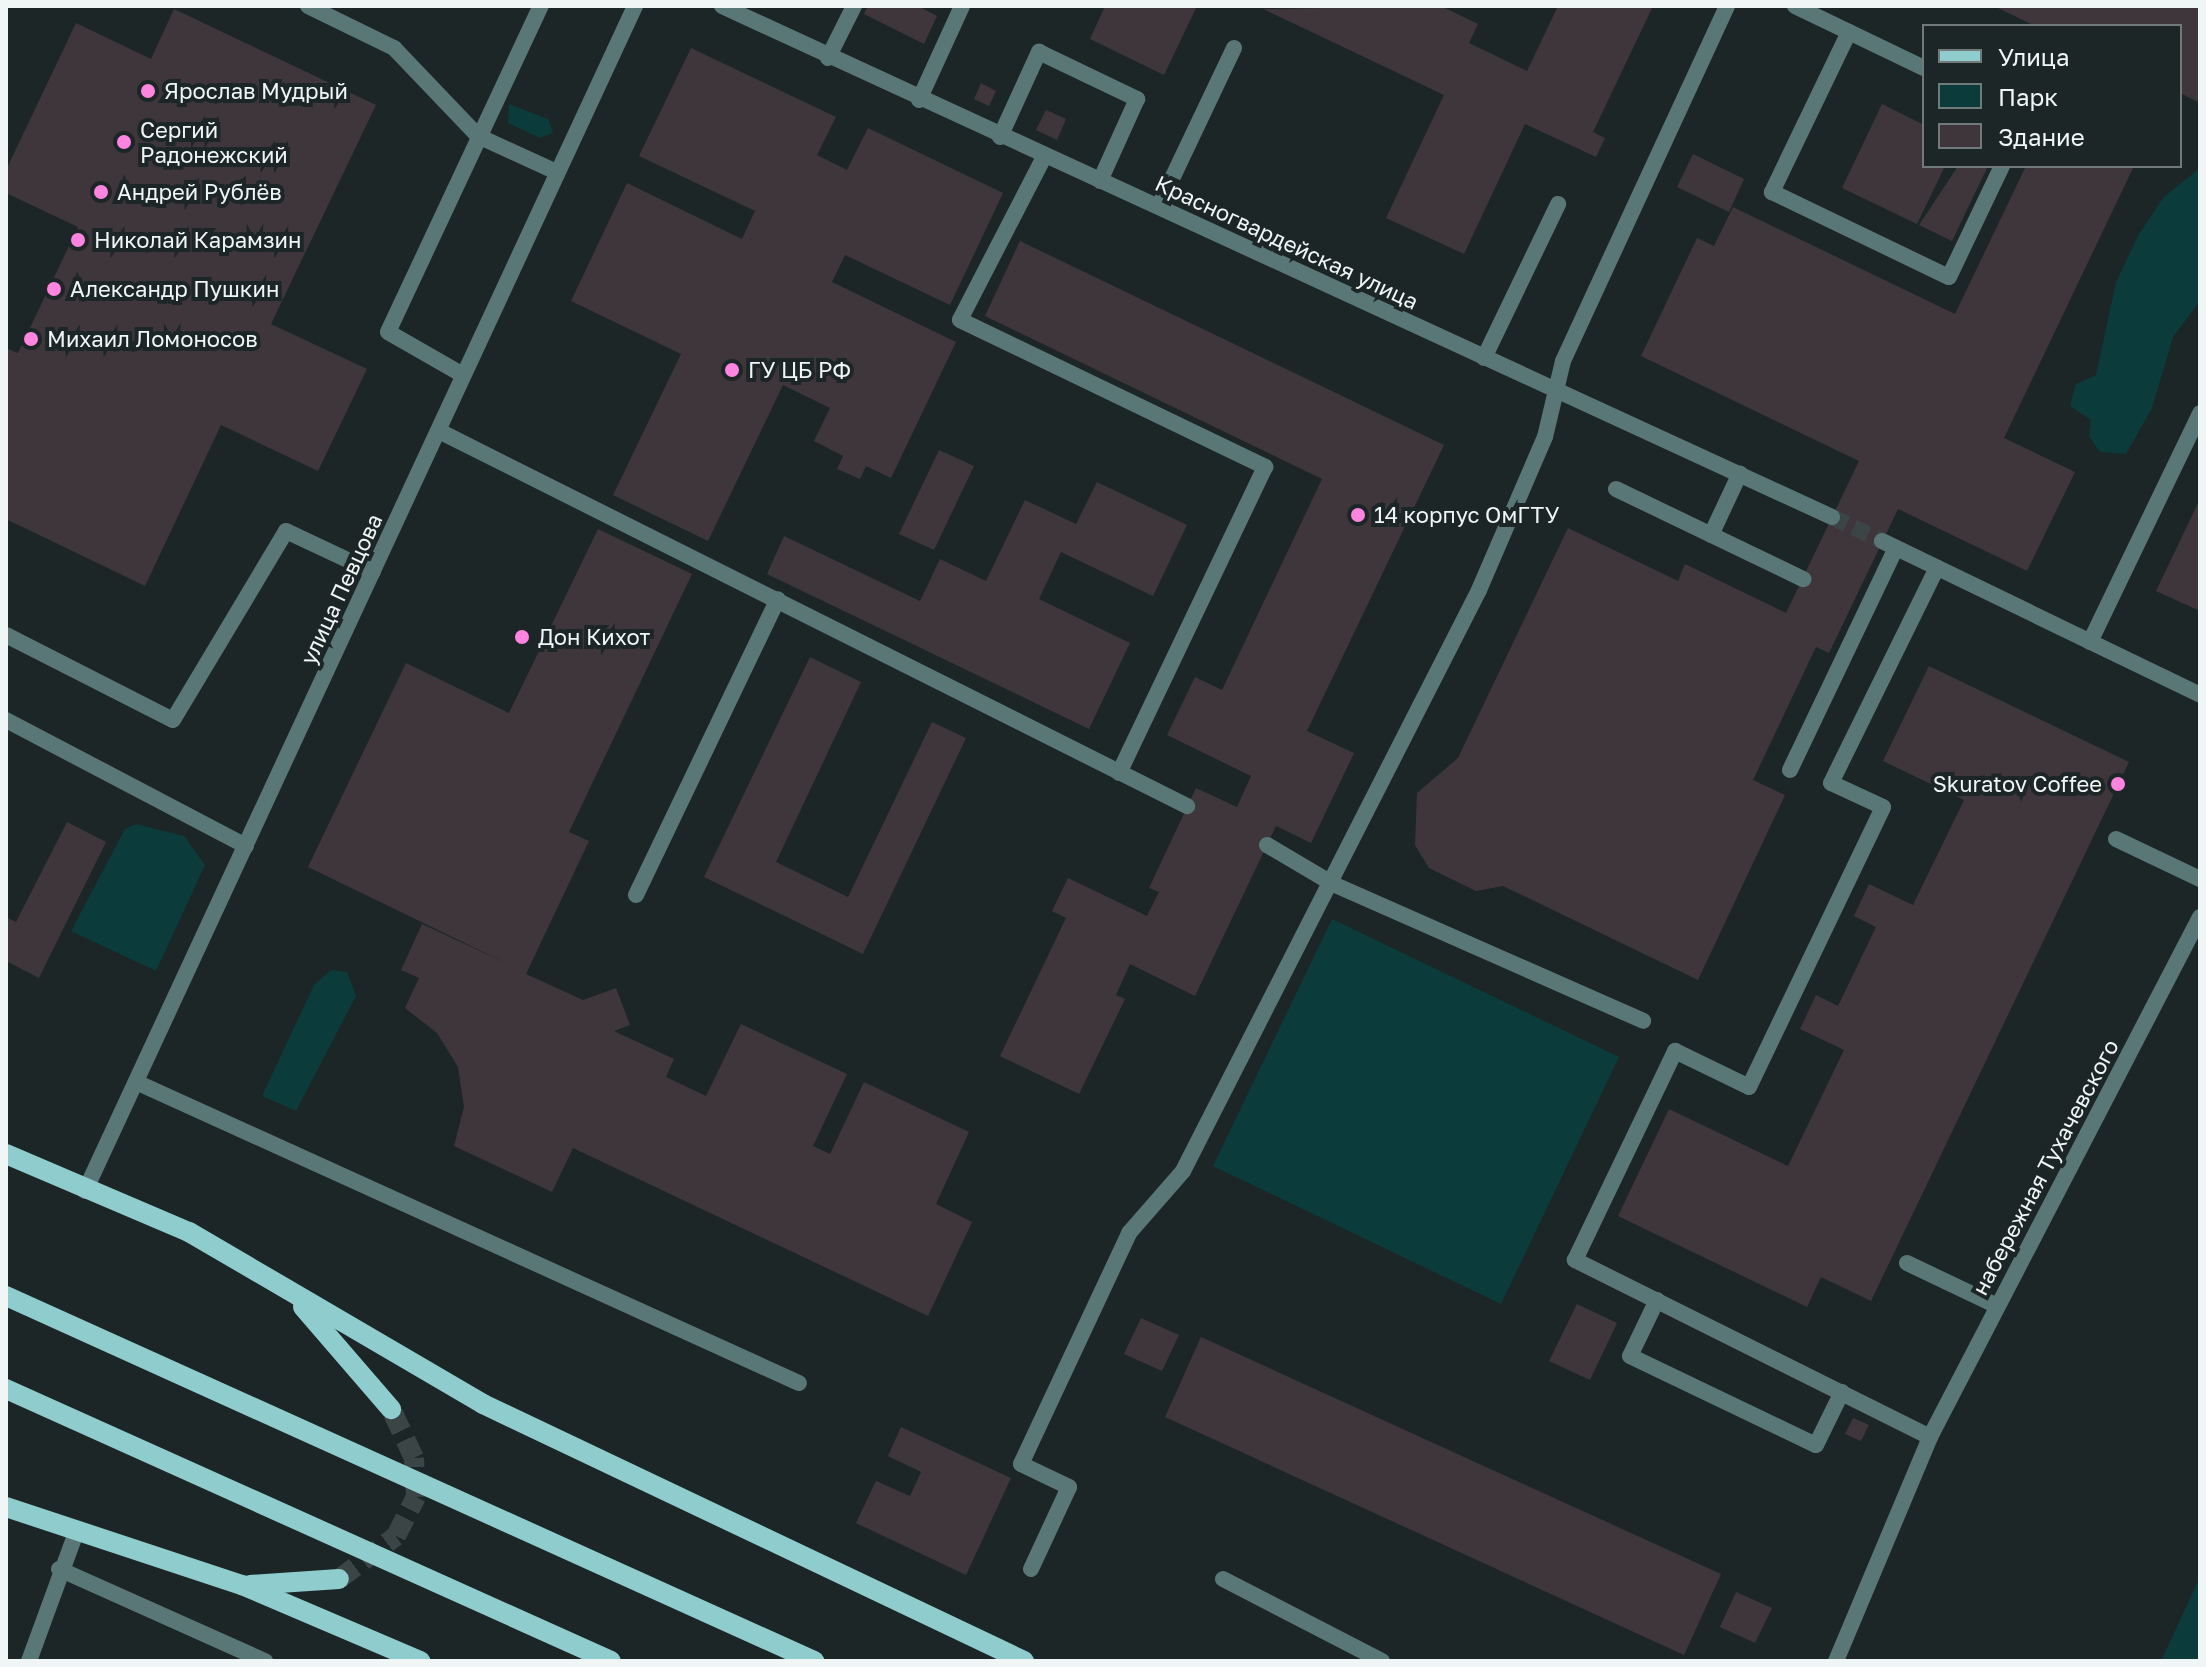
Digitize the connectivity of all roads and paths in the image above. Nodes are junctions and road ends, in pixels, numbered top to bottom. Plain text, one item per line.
1 (308, 6) edge
2 (541, 6) edge
3 (635, 6) edge
4 (722, 6) edge
5 (854, 6) edge
6 (962, 6) edge
7 (1727, 6) edge
8 (1795, 6) edge
9 (1849, 32) junction
10 (1234, 48) dead end
11 (828, 58) junction
12 (1922, 67) edge
13 (919, 100) junction
14 (478, 136) junction
15 (1000, 137) junction
16 (1044, 157) junction
17 (2001, 168) edge
18 (554, 171) junction
19 (1100, 181) junction
20 (1558, 204) dead end
21 (1159, 206) junction
22 (1484, 358) junction
23 (463, 375) junction
24 (1558, 392) junction
25 (2200, 413) edge
26 (439, 431) junction
27 (1740, 473) junction
28 (1616, 489) dead end
29 (1832, 517) tunnel mouth
30 (1711, 535) junction
31 (1937, 568) junction
32 (373, 572) junction
33 (1803, 579) dead end
34 (778, 599) junction
35 (6, 635) edge
36 (2090, 642) junction
37 (2200, 695) edge
38 (6, 720) edge
39 (1790, 770) dead end
40 (1119, 773) junction
41 (1187, 806) dead end
42 (2116, 839) dead end
43 (1267, 845) dead end
44 (246, 846) junction
45 (2200, 879) edge
46 (1333, 884) junction
47 (636, 895) dead end
48 (2200, 917) edge
49 (1643, 1021) dead end
50 (136, 1082) junction
51 (6, 1154) edge
52 (85, 1191) junction
53 (1907, 1263) dead end
54 (286, 1289) junction
55 (6, 1296) edge
56 (1657, 1300) junction
57 (1997, 1306) junction
58 (799, 1383) dead end
59 (6, 1389) edge
60 (1842, 1392) junction
61 (391, 1409) tunnel mouth
62 (1930, 1437) junction
63 (6, 1507) edge
64 (75, 1535) junction
65 (59, 1569) junction
66 (1031, 1569) dead end
67 (339, 1579) tunnel mouth
68 (1223, 1579) dead end
69 (242, 1585) junction
70 (37, 1659) edge
71 (265, 1661) edge
72 (420, 1661) edge
73 (611, 1661) edge
74 (814, 1661) edge
75 (1024, 1661) edge
76 (1382, 1661) edge
77 (1836, 1661) edge

1 - 14 street
2 - 14 street
3 - 18 street, улица Певцова
4 - 11 street, Красногвардейская улица
5 - 11 street
6 - 13 street
7 - 24 street
8 - 9 street
9 - 12 street
9 - 17 street
10 - 21 street
11 - 13 street, Красногвардейская улица
13 - 15 street, Красногвардейская улица
14 - 18 street
14 - 23 street
15 - 16 street, Красногвардейская улица
15 - 19 street
16 - 19 street, Красногвардейская улица
16 - 40 street
18 - 23 street, улица Певцова
19 - 21 street, Красногвардейская улица
20 - 22 street
21 - 22 street, Красногвардейская улица
22 - 24 street, Красногвардейская улица
23 - 26 street, улица Певцова
24 - 27 street, Красногвардейская улица
24 - 46 street
25 - 36 street
26 - 32 street, улица Певцова
26 - 34 street
27 - 29 street, Красногвардейская улица
27 - 30 street
28 - 30 street
30 - 33 street
31 - 36 street
31 - 39 street
31 - 56 street
32 - 35 street
32 - 44 street, улица Певцова
34 - 40 street
34 - 47 street
36 - 37 street
38 - 44 street
40 - 41 street
42 - 45 street
43 - 46 street
44 - 50 street, улица Певцова
46 - 49 street
46 - 66 street
48 - 57 street, набережная Тухачевского
50 - 52 street, улица Певцова
50 - 58 street
51 - 52 main road
52 - 54 main road
53 - 57 street
54 - 61 main road
54 - 75 main road
55 - 74 main road, bridge
56 - 60 street
56 - 60 street
57 - 62 street, набережная Тухачевского
59 - 73 main road, bridge
60 - 62 street
62 - 77 street, набережная Тухачевского
63 - 64 main road
64 - 65 street
64 - 69 main road
65 - 70 street
65 - 71 street
67 - 69 main road
68 - 76 street
69 - 72 main road

